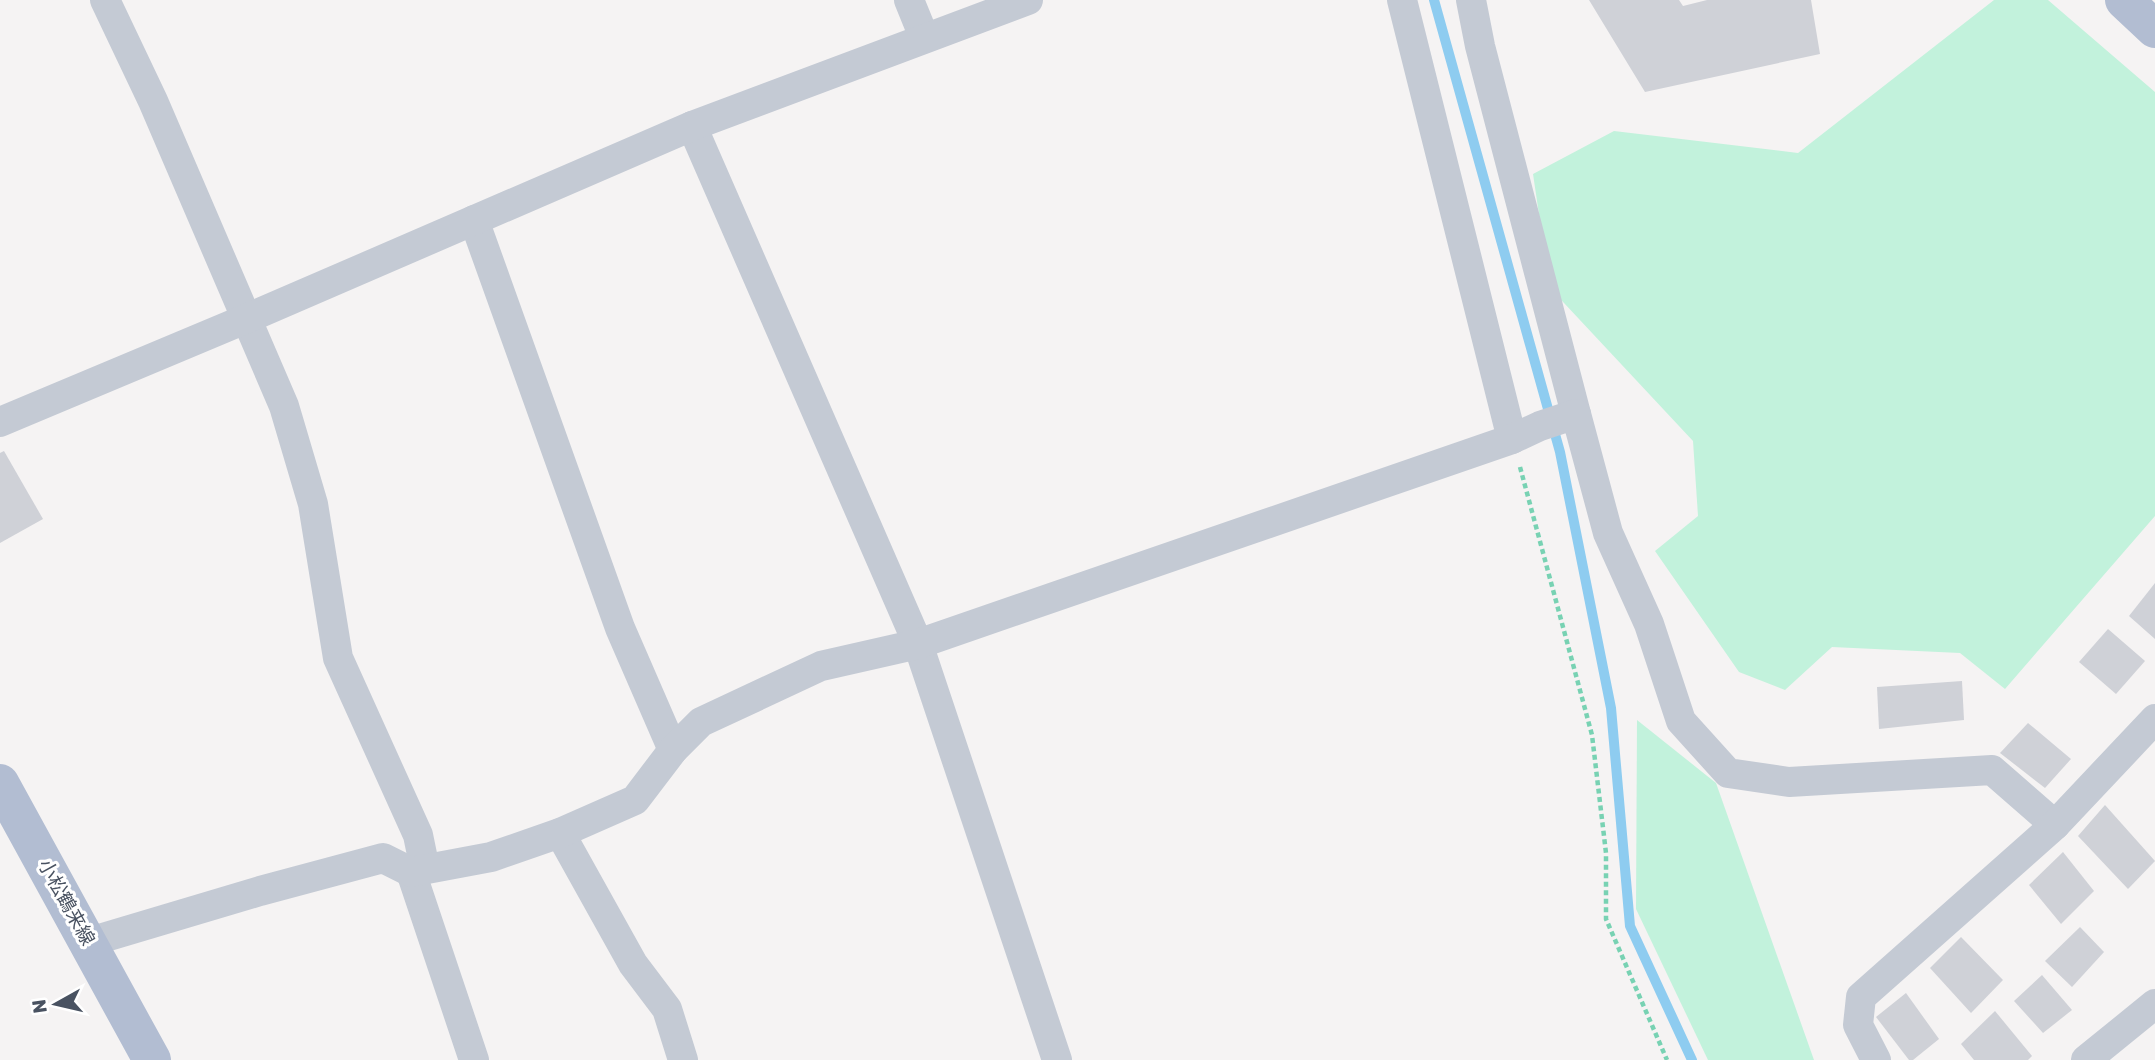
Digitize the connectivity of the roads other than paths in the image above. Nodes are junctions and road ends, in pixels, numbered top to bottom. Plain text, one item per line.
1 (105, 0) edge
2 (909, 0) edge
3 (1028, 0) edge
4 (1402, 0) edge
5 (1471, 0) edge
6 (2124, 0) edge
7 (2155, 29) edge
8 (924, 37) junction
9 (692, 126) junction
10 (474, 220) junction
11 (248, 318) junction
12 (1560, 420) junction
13 (0, 422) edge
14 (1512, 439) junction
15 (918, 645) junction
16 (2155, 719) edge
17 (673, 750) junction
18 (0, 782) edge
19 (2055, 825) junction
20 (560, 833) junction
21 (418, 871) junction
22 (89, 942) junction
23 (2155, 1004) edge
24 (152, 1060) edge
25 (474, 1060) edge
26 (683, 1060) edge
27 (1057, 1060) edge
28 (1876, 1060) edge
29 (2086, 1060) edge

1 - 11 street
2 - 8 street
3 - 8 street
4 - 14 street
5 - 12 street
6 - 7 main road
8 - 9 street
9 - 10 street
9 - 15 street
10 - 11 street
10 - 17 street
11 - 13 street
11 - 21 street
12 - 14 street
12 - 19 street
14 - 15 street
15 - 17 street
15 - 27 street
16 - 19 street
17 - 20 street
18 - 22 main road, 小松鶴来線
19 - 28 street
20 - 21 street
20 - 26 street
21 - 22 street
21 - 25 street
22 - 24 main road, 小松鶴来線
23 - 29 street

